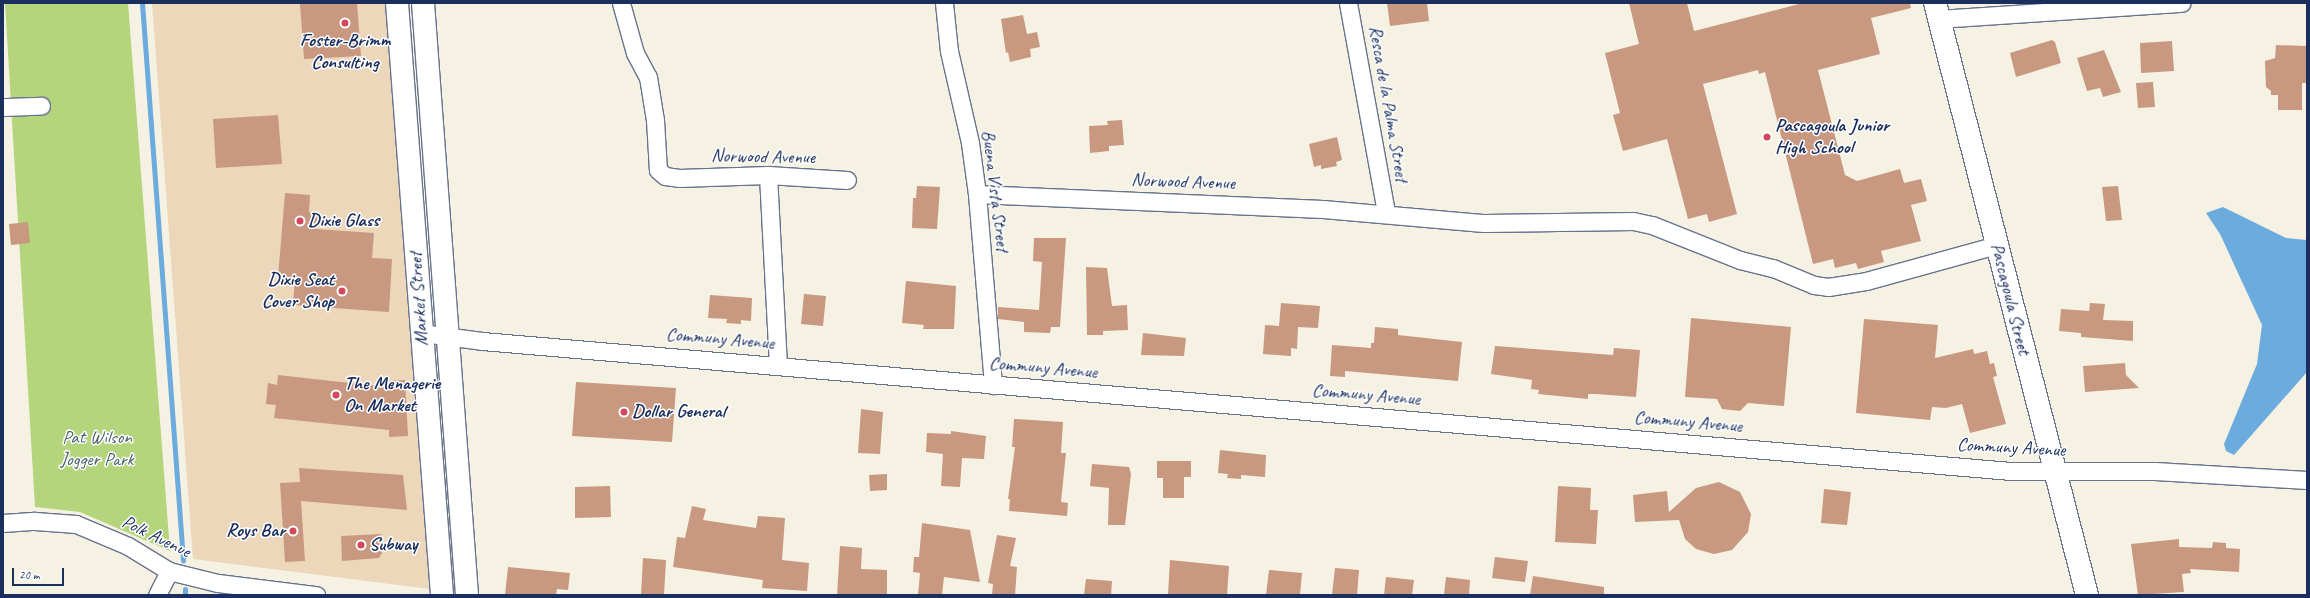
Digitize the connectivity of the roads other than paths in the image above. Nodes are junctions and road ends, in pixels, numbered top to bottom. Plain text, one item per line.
1 (397, 3) edge
2 (423, 3) edge
3 (621, 3) edge
4 (944, 3) edge
5 (1348, 3) edge
6 (2181, 3) edge
7 (1937, 11) edge
8 (41, 106) dead end
9 (3, 107) edge
10 (768, 175) junction
11 (847, 180) dead end
12 (977, 194) junction
13 (1386, 213) junction
14 (1997, 245) junction
15 (422, 333) junction
16 (448, 337) junction
17 (778, 364) junction
18 (994, 385) junction
19 (2055, 473) junction
20 (2307, 480) edge
21 (3, 523) edge
22 (170, 571) junction
23 (157, 595) edge
24 (316, 595) edge
25 (442, 595) edge
26 (467, 595) edge
27 (2087, 595) edge

1 - 15 main road, Market Street
2 - 16 main road, Market Street
3 - 10 street, Norwood Avenue
4 - 12 street, Buena Vista Street
5 - 13 street, Resca de la Palma Street
6 - 7 street
7 - 14 main road, Pascagoula Street
8 - 9 street
10 - 11 street, Norwood Avenue
10 - 17 street
12 - 13 street, Norwood Avenue
12 - 18 street, Buena Vista Street
13 - 14 street, Norwood Avenue
14 - 19 main road, Pascagoula Street
15 - 16 street, Communy Avenue
15 - 25 main road, Market Street
16 - 17 street, Communy Avenue
16 - 26 main road, Market Street
17 - 18 street, Communy Avenue
18 - 19 street, Communy Avenue
19 - 20 street, Communy Avenue
19 - 27 main road, Pascagoula Street
21 - 22 street, Polk Avenue
22 - 23 street
22 - 24 street, Polk Avenue

